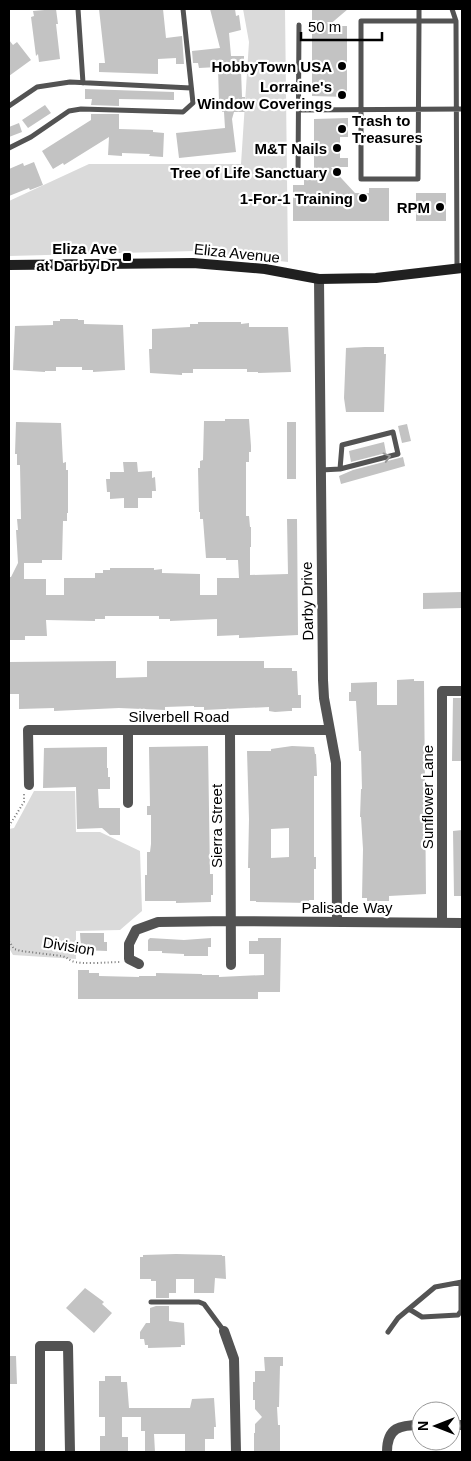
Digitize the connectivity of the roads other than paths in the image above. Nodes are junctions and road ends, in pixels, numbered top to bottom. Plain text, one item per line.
1 (78, 9) edge
2 (183, 9) edge
3 (419, 9) edge
4 (452, 9) edge
5 (419, 21) junction
6 (456, 21) junction
7 (299, 25) dead end
8 (83, 83) junction
9 (191, 88) junction
10 (9, 106) edge
11 (459, 109) edge
12 (299, 110) junction
13 (361, 110) junction
14 (418, 110) junction
15 (459, 120) edge
16 (9, 148) edge
17 (298, 176) dead end
18 (459, 195) edge
19 (9, 265) edge
20 (460, 268) edge
21 (319, 279) junction
22 (340, 469) junction
23 (321, 470) junction
24 (462, 691) edge
25 (230, 730) junction
26 (330, 730) junction
27 (128, 731) junction
28 (29, 785) road end
29 (128, 803) dead end
30 (231, 921) junction
31 (337, 922) junction
32 (442, 922) junction
33 (462, 923) edge
34 (134, 962) road end
35 (231, 964) dead end
36 (461, 1282) edge
37 (151, 1302) dead end
38 (409, 1309) junction
39 (224, 1331) joint
40 (388, 1332) dead end
41 (411, 1425) edge
42 (40, 1452) edge
43 (70, 1452) edge
44 (236, 1452) edge
45 (387, 1452) edge

1 - 8 lane
2 - 9 lane
3 - 5 lane
4 - 6 lane
5 - 6 lane
5 - 13 lane
5 - 14 lane
6 - 11 lane
7 - 12 lane
8 - 9 lane
8 - 10 lane
9 - 16 lane
11 - 14 lane
11 - 15 lane
12 - 13 lane
12 - 17 lane
13 - 14 lane
13 - 14 lane
15 - 18 lane
18 - 20 lane
19 - 21 street, Eliza Avenue
20 - 21 street, Eliza Avenue
21 - 23 street, Darby Drive
22 -> 22 lane
22 - 23 lane
23 - 26 street, Darby Drive
24 - 32 street, Sunflower Lane
25 - 26 street, Silverbell Road
25 - 27 street, Silverbell Road
25 - 30 street, Sierra Street
26 - 31 street, Darby Drive
27 - 28 street, Silverbell Road
27 - 29 street
30 - 31 street, Palisade Way
30 - 34 street, Palisade Way
30 - 35 street
31 - 32 street, Palisade Way
32 - 33 street, Palisade Way
36 - 38 lane
36 - 38 lane
37 - 39 lane
38 - 40 lane
39 - 44 street
41 - 45 street
42 - 43 street

